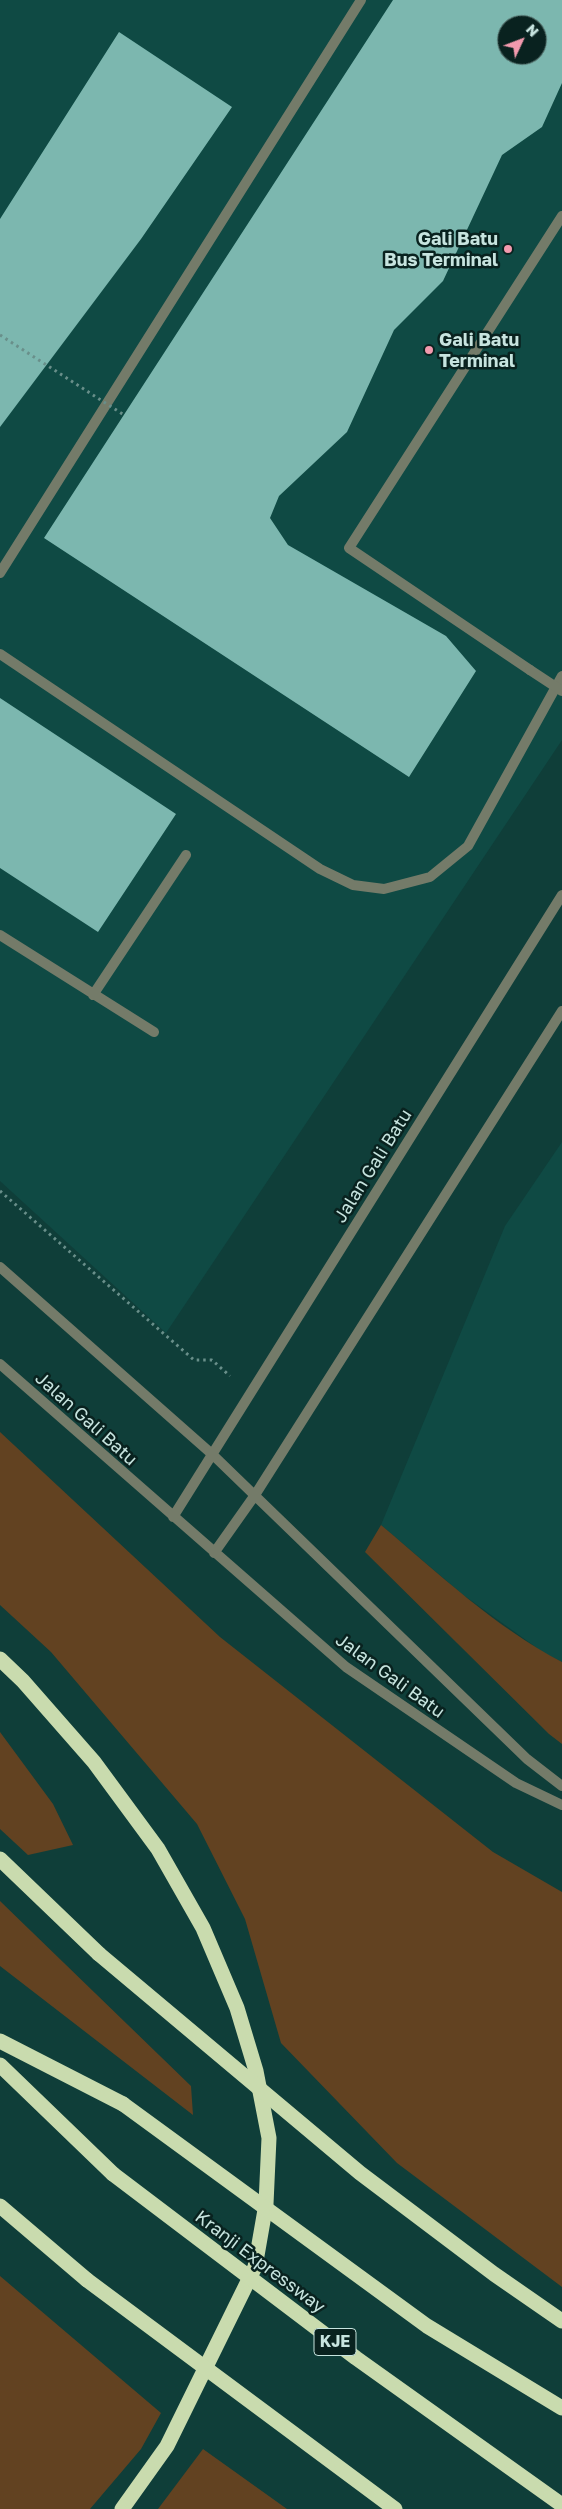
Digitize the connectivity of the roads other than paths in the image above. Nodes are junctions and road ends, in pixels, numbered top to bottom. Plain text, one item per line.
1 (361, 0) edge
2 (562, 216) edge
3 (0, 573) edge
4 (0, 654) edge
5 (562, 676) edge
6 (562, 691) edge
7 (186, 855) dead end
8 (562, 895) edge
9 (0, 935) edge
10 (93, 994) junction
11 (562, 1011) edge
12 (154, 1032) dead end
13 (0, 1267) edge
14 (0, 1364) edge
15 (212, 1455) junction
16 (255, 1495) junction
17 (173, 1517) junction
18 (214, 1553) junction
19 (0, 1659) edge
20 (562, 1786) edge
21 (562, 1804) edge
22 (0, 1859) edge
23 (0, 2042) edge
24 (0, 2065) edge
25 (0, 2206) edge
26 (562, 2321) edge
27 (562, 2408) edge
28 (562, 2505) edge
29 (122, 2509) edge
30 (396, 2509) edge

1 - 3 street
2 - 6 street, bridge
4 - 5 street
7 - 10 street
8 - 15 street, Jalan Gali Batu
9 - 10 street
10 - 12 street
11 - 16 street
13 - 15 street, Jalan Gali Batu
14 - 17 street, Jalan Gali Batu
15 - 16 street, Jalan Gali Batu
15 - 17 street, Jalan Gali Batu
16 - 18 street
16 - 20 street, Jalan Gali Batu
17 - 18 street, Jalan Gali Batu
18 - 21 street, Jalan Gali Batu
19 - 29 highway
22 - 26 highway, bridge
23 - 27 highway, bridge
24 - 28 highway, Kranji Expressway / KJE, bridge
25 - 30 highway, bridge

